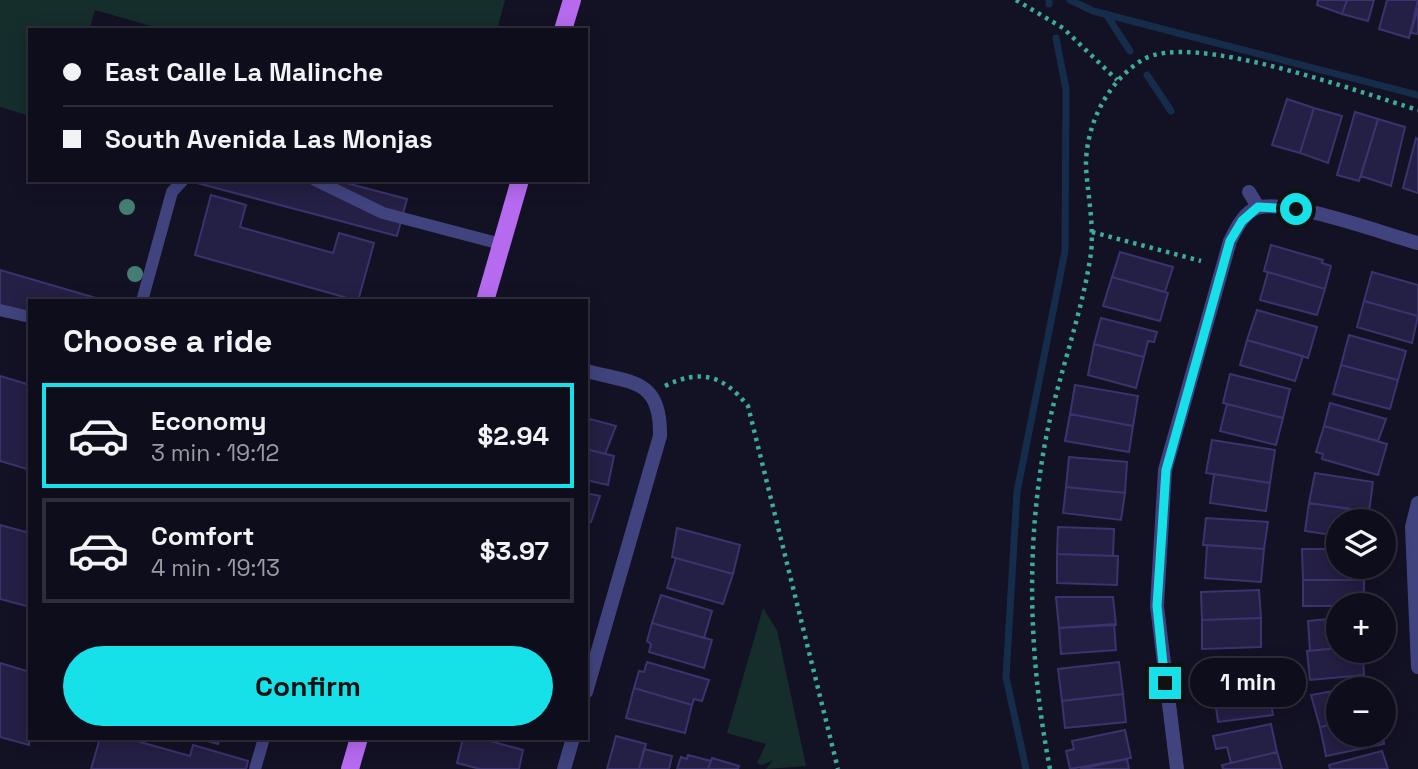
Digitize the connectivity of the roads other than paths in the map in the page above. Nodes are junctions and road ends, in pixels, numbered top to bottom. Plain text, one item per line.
1 (572, 0) edge
2 (564, 28) edge
3 (181, 182) edge
4 (319, 182) edge
5 (519, 182) edge
6 (1249, 192) dead end
7 (1258, 207) junction
8 (1418, 243) edge
9 (501, 244) junction
10 (143, 299) edge
11 (486, 299) edge
12 (0, 310) edge
13 (28, 317) edge
14 (588, 372) edge
15 (1418, 503) edge
16 (1418, 667) edge
17 (588, 685) edge
18 (263, 740) edge
19 (358, 740) edge
20 (572, 740) edge
21 (256, 769) edge
22 (350, 769) edge
23 (564, 769) edge
24 (1177, 769) edge

1 - 2 main road
3 - 10 lane
4 - 9 lane
5 - 9 main road
6 - 7 street
7 - 8 street
7 - 24 street
9 - 11 main road
12 - 13 lane
14 - 17 street
15 - 16 street
18 - 21 lane
19 - 22 main road
20 - 23 street

